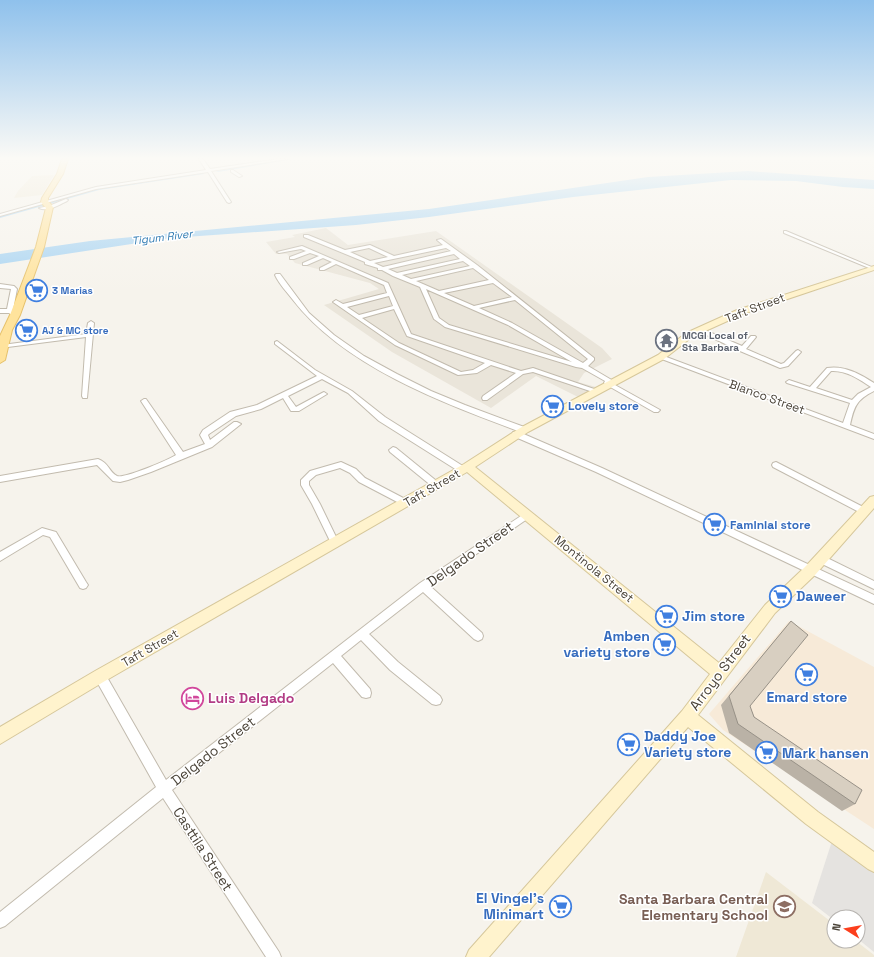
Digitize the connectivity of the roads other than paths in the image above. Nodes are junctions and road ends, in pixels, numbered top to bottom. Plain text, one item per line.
1 (47, 204) junction
2 (0, 215) edge
3 (0, 218) edge
4 (786, 232) dead end
5 (306, 236) dead end
6 (439, 240) dead end
7 (447, 246) junction
8 (310, 251) junction
9 (279, 252) dead end
10 (345, 252) junction
11 (456, 252) junction
12 (323, 256) junction
13 (392, 257) junction
14 (292, 258) dead end
15 (465, 259) junction
16 (336, 262) junction
17 (367, 263) junction
18 (305, 264) dead end
19 (475, 266) junction
20 (873, 268) edge
21 (322, 269) dead end
22 (380, 269) junction
23 (278, 275) dead end
24 (395, 275) junction
25 (494, 280) junction
26 (410, 281) junction
27 (0, 286) edge
28 (422, 287) junction
29 (438, 293) junction
30 (390, 294) junction
31 (516, 298) junction
32 (336, 302) dead end
33 (343, 306) junction
34 (396, 307) junction
35 (473, 308) junction
36 (0, 311) edge
37 (13, 313) junction
38 (358, 317) junction
39 (90, 323) dead end
40 (700, 330) junction
41 (90, 335) junction
42 (753, 337) dead end
43 (277, 343) dead end
44 (2, 347) junction
45 (558, 350) junction
46 (742, 350) junction
47 (798, 352) dead end
48 (660, 357) junction
49 (549, 358) junction
50 (0, 360) edge
51 (489, 363) junction
52 (584, 366) junction
53 (521, 373) junction
54 (323, 376) junction
55 (789, 382) dead end
56 (612, 384) junction
57 (874, 387) edge
58 (812, 389) junction
59 (598, 392) junction
60 (324, 394) dead end
61 (284, 395) junction
62 (85, 396) dead end
63 (485, 398) dead end
64 (144, 401) dead end
65 (853, 402) junction
66 (656, 410) dead end
67 (237, 424) dead end
68 (846, 427) junction
69 (520, 432) junction
70 (874, 437) edge
71 (209, 445) junction
72 (393, 450) dead end
73 (181, 456) junction
74 (776, 465) dead end
75 (465, 469) junction
76 (0, 479) edge
77 (436, 485) junction
78 (406, 503) junction
79 (869, 505) edge
80 (527, 515) junction
81 (335, 543) junction
82 (0, 557) edge
83 (816, 564) junction
84 (83, 585) dead end
85 (874, 585) edge
86 (423, 586) junction
87 (874, 600) edge
88 (362, 634) junction
89 (478, 636) dead end
90 (334, 656) junction
91 (719, 672) junction
92 (100, 676) junction
93 (366, 693) dead end
94 (436, 700) dead end
95 (687, 716) junction
96 (0, 736) edge
97 (164, 789) junction
98 (874, 863) edge
99 (0, 921) edge
100 (274, 957) edge
101 (476, 957) edge

1 - 2 street
1 - 3 street
1 - 37 main road
4 - 20 street
5 - 10 street
6 - 7 street
7 - 11 street
7 - 13 street
8 - 9 street
8 - 12 street
8 - 14 street
10 - 13 street
10 - 17 street
11 - 15 street
11 - 22 street
12 - 16 street
12 - 18 street
13 - 17 street
15 - 19 street
15 - 24 street
16 - 21 street
16 - 30 street
17 - 22 street
19 - 25 street
19 - 26 street
20 - 40 main road, Taft Street
22 - 24 street
23 - 69 street
24 - 26 street
25 - 29 street
25 - 31 street
26 - 28 street
27 - 37 street
28 - 29 street
28 - 49 street
29 - 35 street
30 - 33 street
30 - 34 street
31 - 35 street
31 - 52 street
32 - 33 street
33 - 38 street
34 - 38 street
34 - 51 street
35 - 45 street
36 - 37 street
37 - 44 main road
38 - 51 street
39 - 41 street
40 - 46 street
40 - 48 main road, Taft Street
41 - 44 street
41 - 62 street
42 - 46 street
43 - 54 street
44 - 50 main road
45 - 49 street
45 - 52 street
46 - 47 street
48 - 56 main road, Taft Street
48 - 68 street, Blanco Street
49 - 52 street
51 - 53 street
52 - 56 street
53 - 59 street
53 - 63 street
54 - 61 street
54 - 75 street
55 - 58 street
56 - 59 main road, Taft Street
56 - 66 street
57 - 58 street
57 - 65 street
58 - 65 street
59 - 69 main road, Taft Street
60 - 61 street
61 - 71 street
64 - 73 street
65 - 68 street
67 - 71 street
68 - 70 street, Blanco Street
69 - 75 main road, Taft Street
69 - 83 street
71 - 73 street
72 - 77 street
73 - 76 street
74 - 79 street
75 - 77 main road, Taft Street
75 - 80 main road, Montinola Street
77 - 78 main road, Taft Street
78 - 81 main road, Taft Street
78 - 81 street
79 - 83 main road, Arroyo Street
80 - 86 street, Delgado Street
80 - 91 main road, Montinola Street
81 - 92 main road, Taft Street
82 - 84 street
83 - 85 street
83 - 87 street
83 - 91 main road, Arroyo Street
86 - 88 street, Delgado Street
86 - 89 street
88 - 90 street, Delgado Street
88 - 94 street
90 - 93 street
90 - 97 street, Delgado Street
91 - 95 main road, Arroyo Street
92 - 96 main road, Taft Street
92 - 97 street, Casttila Street
95 - 98 main road
95 - 101 main road, Arroyo Street
97 - 99 street, Delgado Street
97 - 100 street, Casttila Street

